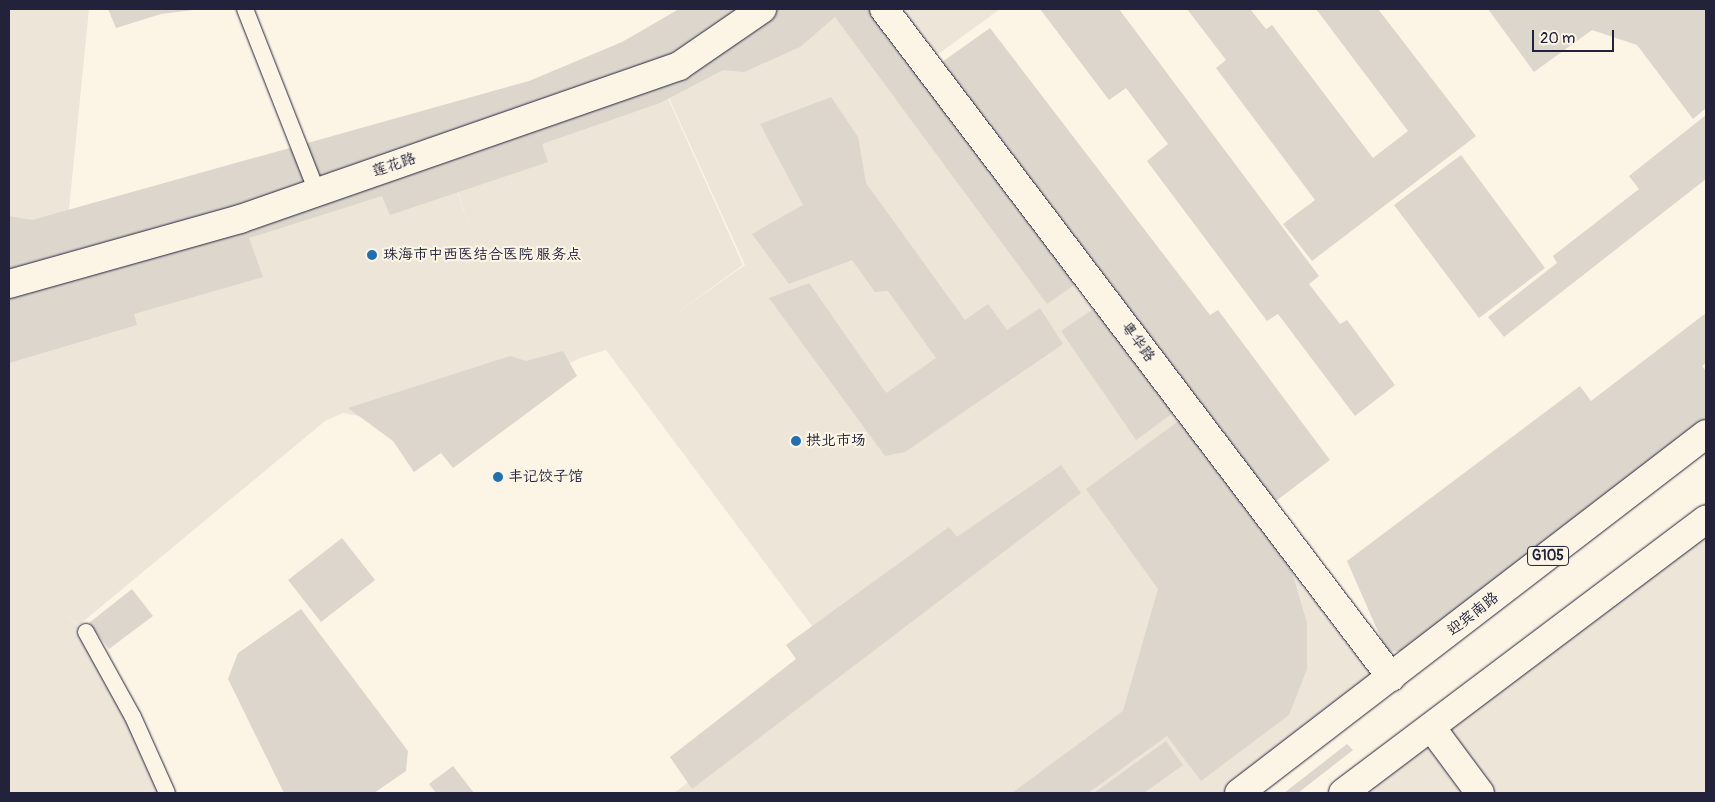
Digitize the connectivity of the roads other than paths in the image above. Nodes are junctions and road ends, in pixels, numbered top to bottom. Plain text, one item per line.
1 (245, 9) edge
2 (762, 9) edge
3 (884, 9) edge
4 (317, 192) junction
5 (9, 284) edge
6 (1706, 434) edge
7 (1706, 519) edge
8 (86, 632) dead end
9 (1391, 677) junction
10 (1430, 727) junction
11 (167, 793) edge
12 (1239, 793) edge
13 (1343, 793) edge
14 (1480, 793) edge

1 - 4 lane
2 - 4 main road, 莲花路
3 - 9 main road, 粤华路
4 - 5 main road, 莲花路
6 - 9 main road, 迎宾南路 / G105
7 - 10 main road
8 - 11 lane
9 - 12 main road, 迎宾南路 / G105
10 - 13 main road
10 - 14 main road

